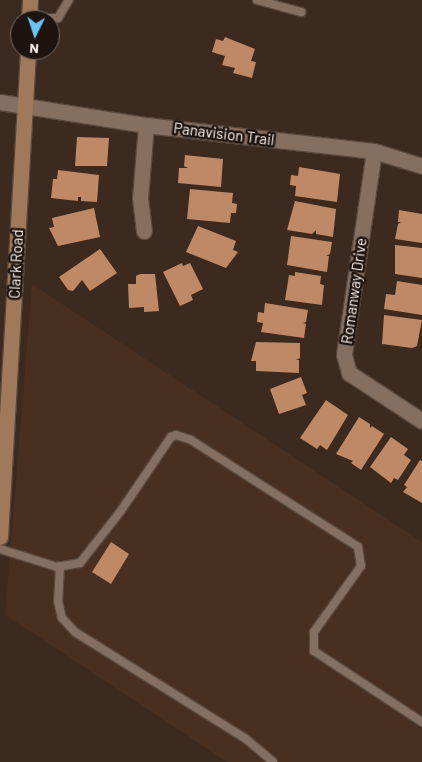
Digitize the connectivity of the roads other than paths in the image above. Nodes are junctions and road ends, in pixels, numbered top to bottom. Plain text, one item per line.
1 (69, 0) edge
2 (257, 0) edge
3 (301, 12) dead end
4 (60, 15) edge
5 (27, 60) edge
6 (0, 102) edge
7 (25, 106) junction
8 (146, 125) junction
9 (374, 151) junction
10 (422, 166) edge
11 (144, 230) dead end
12 (422, 421) edge
13 (0, 537) edge
14 (0, 549) edge
15 (60, 566) junction
16 (422, 722) edge
17 (273, 762) edge

1 - 4 lane
2 - 3 lane
5 - 7 main road, Clark Road
6 - 7 street, Panavision Trail
7 - 8 street, Panavision Trail
7 - 13 main road, Clark Road
8 - 9 street, Panavision Trail
8 - 11 street
9 - 10 street, Panavision Trail
9 - 12 street, Romanway Drive
14 - 15 lane
15 - 16 lane
15 - 17 lane

